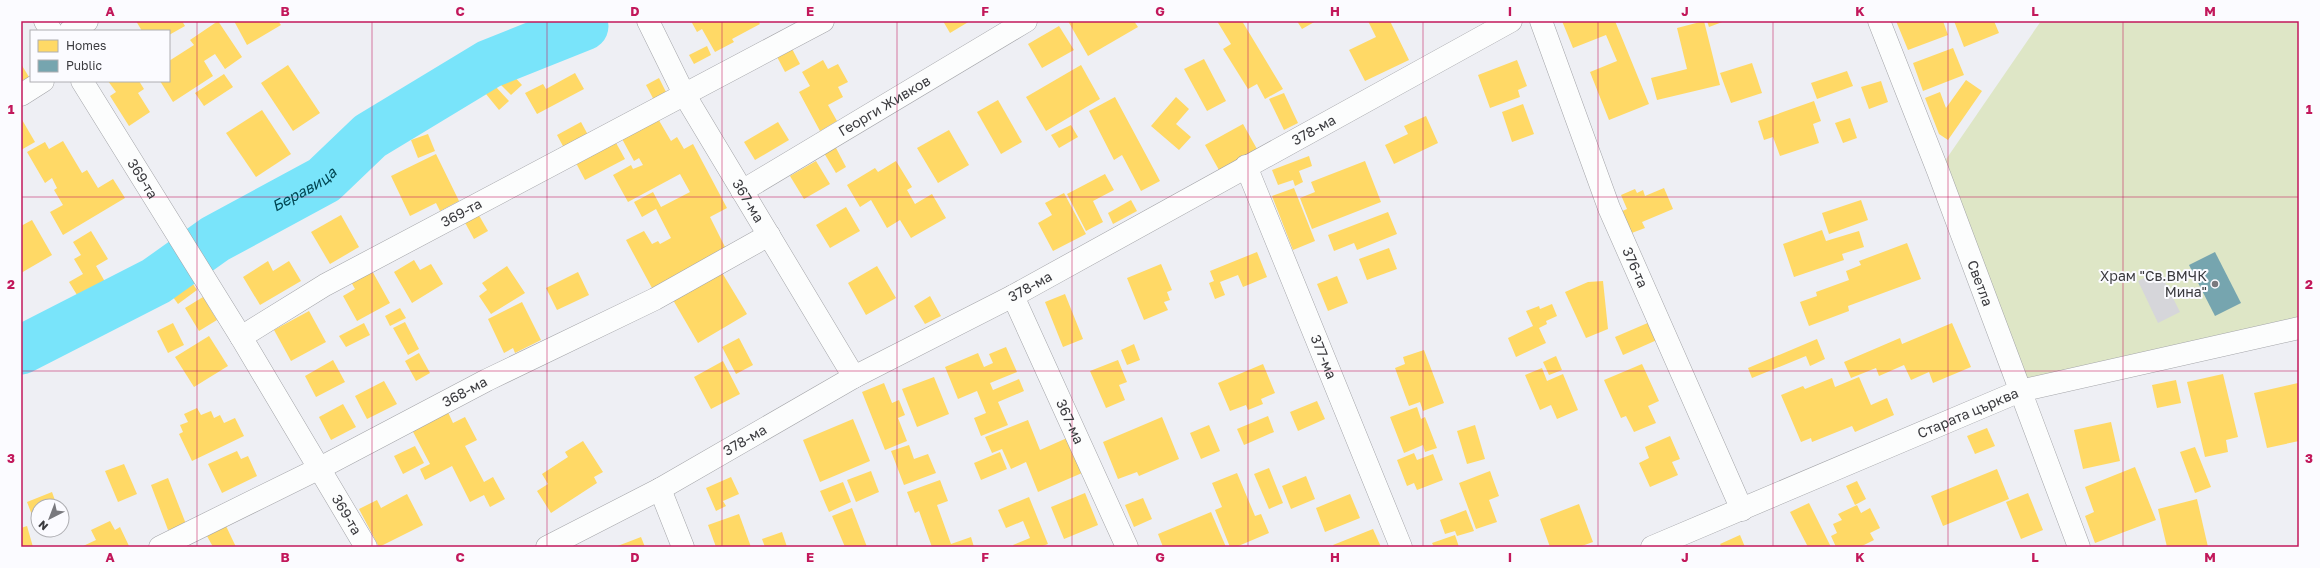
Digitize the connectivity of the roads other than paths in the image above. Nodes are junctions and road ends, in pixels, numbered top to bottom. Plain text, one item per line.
1 (45, 21) edge
2 (87, 21) edge
3 (648, 21) edge
4 (823, 21) edge
5 (1026, 21) edge
6 (1511, 21) edge
7 (1541, 21) edge
8 (1879, 21) edge
9 (50, 30) edge
10 (72, 30) edge
11 (41, 82) edge
12 (83, 82) edge
13 (684, 94) junction
14 (21, 95) edge
15 (1246, 166) junction
16 (742, 191) junction
17 (769, 235) junction
18 (1013, 296) junction
19 (2299, 328) edge
20 (241, 337) junction
21 (854, 377) junction
22 (2020, 391) junction
23 (320, 468) junction
24 (660, 489) junction
25 (1742, 510) junction
26 (160, 547) edge
27 (366, 547) edge
28 (547, 547) edge
29 (683, 547) edge
30 (1127, 547) edge
31 (1401, 547) edge
32 (1652, 547) edge
33 (2079, 547) edge

1 - 9 street
2 - 10 street
3 - 13 street, 367-ма
4 - 13 street
5 - 16 street, Георги Живков
6 - 15 street, 378-ма
7 - 25 street, 376-та
8 - 22 street, Светла
11 - 14 street
12 - 20 street, 369-та
13 - 16 street, 367-ма
13 - 20 street, 369-та
15 - 18 street, 378-ма
15 - 31 street, 377-ма
16 - 17 street, 367-ма
17 - 21 street, 367-ма
17 - 23 street, 368-ма
18 - 21 street, 378-ма
18 - 30 street, 367-ма
19 - 22 street, Старата църква
20 - 23 street, 369-та
21 - 24 street, 378-ма
22 - 25 street, Старата църква
22 - 33 street, Светла
23 - 26 street, 368-ма
23 - 27 street, 369-та
24 - 28 street, 378-ма
24 - 29 street
25 - 32 street, Старата църква

